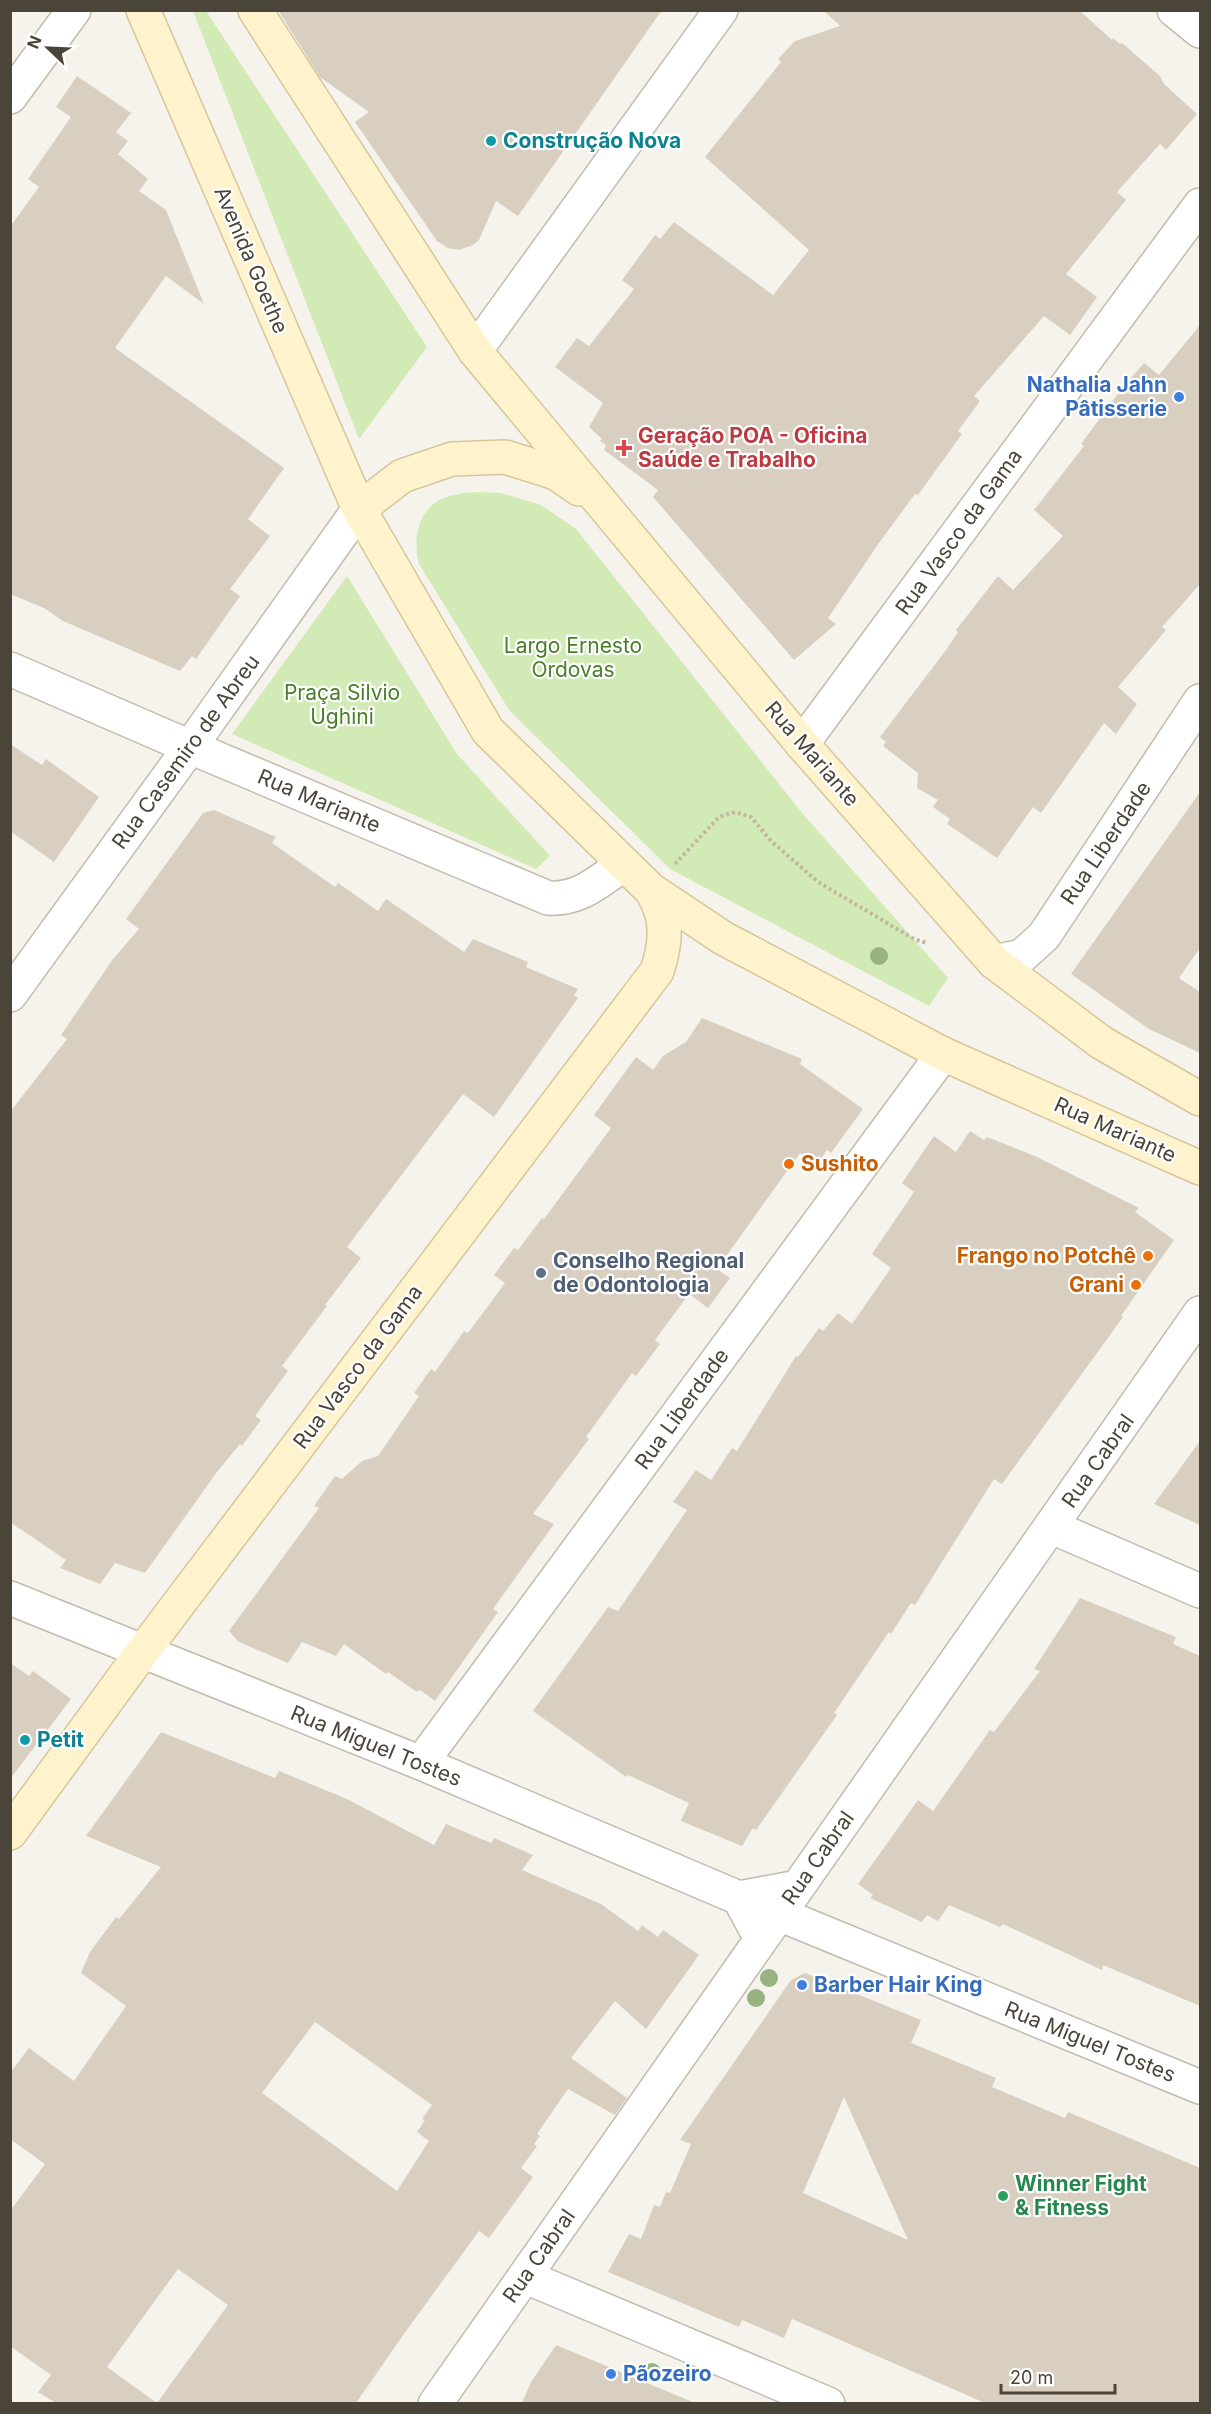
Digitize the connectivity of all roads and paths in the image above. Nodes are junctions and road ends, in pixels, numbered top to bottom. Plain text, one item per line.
1 (74, 10) edge
2 (143, 10) edge
3 (255, 10) edge
4 (721, 10) edge
5 (1174, 10) edge
6 (1200, 31) edge
7 (10, 97) edge
8 (1200, 205) edge
9 (475, 351) junction
10 (600, 503) junction
11 (359, 508) junction
12 (10, 669) edge
13 (1200, 701) edge
14 (802, 744) junction
15 (190, 747) junction
16 (624, 864) junction
17 (651, 890) junction
18 (937, 946) dead end
19 (994, 962) junction
20 (10, 995) edge
21 (943, 1054) junction
22 (1200, 1099) edge
23 (1200, 1168) edge
24 (1200, 1313) edge
25 (1052, 1527) junction
26 (1200, 1591) edge
27 (10, 1598) edge
28 (143, 1651) junction
29 (421, 1764) junction
30 (10, 1833) edge
31 (798, 1887) junction
32 (739, 1898) junction
33 (770, 1927) junction
34 (1200, 2087) edge
35 (525, 2277) junction
36 (435, 2403) edge
37 (828, 2403) edge

1 - 7 street
2 - 11 main road, Avenida Goethe
3 - 9 main road
4 - 9 street
5 - 6 street
8 - 14 street, Rua Vasco da Gama
9 - 10 main road, Rua Mariante
10 - 11 main road
10 - 14 main road, Rua Mariante
11 - 15 street, Rua Casemiro de Abreu
11 - 16 main road, Rua Mariante
12 - 15 street, Rua Mariante
13 - 19 street, Rua Liberdade
14 - 19 main road, Rua Mariante
15 - 16 street, Rua Mariante
15 - 20 street, Rua Casemiro de Abreu
16 - 17 main road, Rua Mariante
17 - 18 path
17 - 21 main road, Rua Mariante
17 - 28 main road, Rua Vasco da Gama
19 - 22 main road, Rua Mariante
21 - 23 main road, Rua Mariante
21 - 29 street, Rua Liberdade
24 - 25 street, Rua Cabral
25 - 26 street
25 - 31 street, Rua Cabral
27 - 28 street, Rua Miguel Tostes
28 - 29 street, Rua Miguel Tostes
28 - 30 main road, Rua Vasco da Gama
29 - 32 street, Rua Miguel Tostes
31 - 32 street
31 - 33 street, Rua Cabral
32 - 33 street
33 - 34 street, Rua Miguel Tostes
33 - 35 street, Rua Cabral
35 - 36 street, Rua Cabral
35 - 37 street

